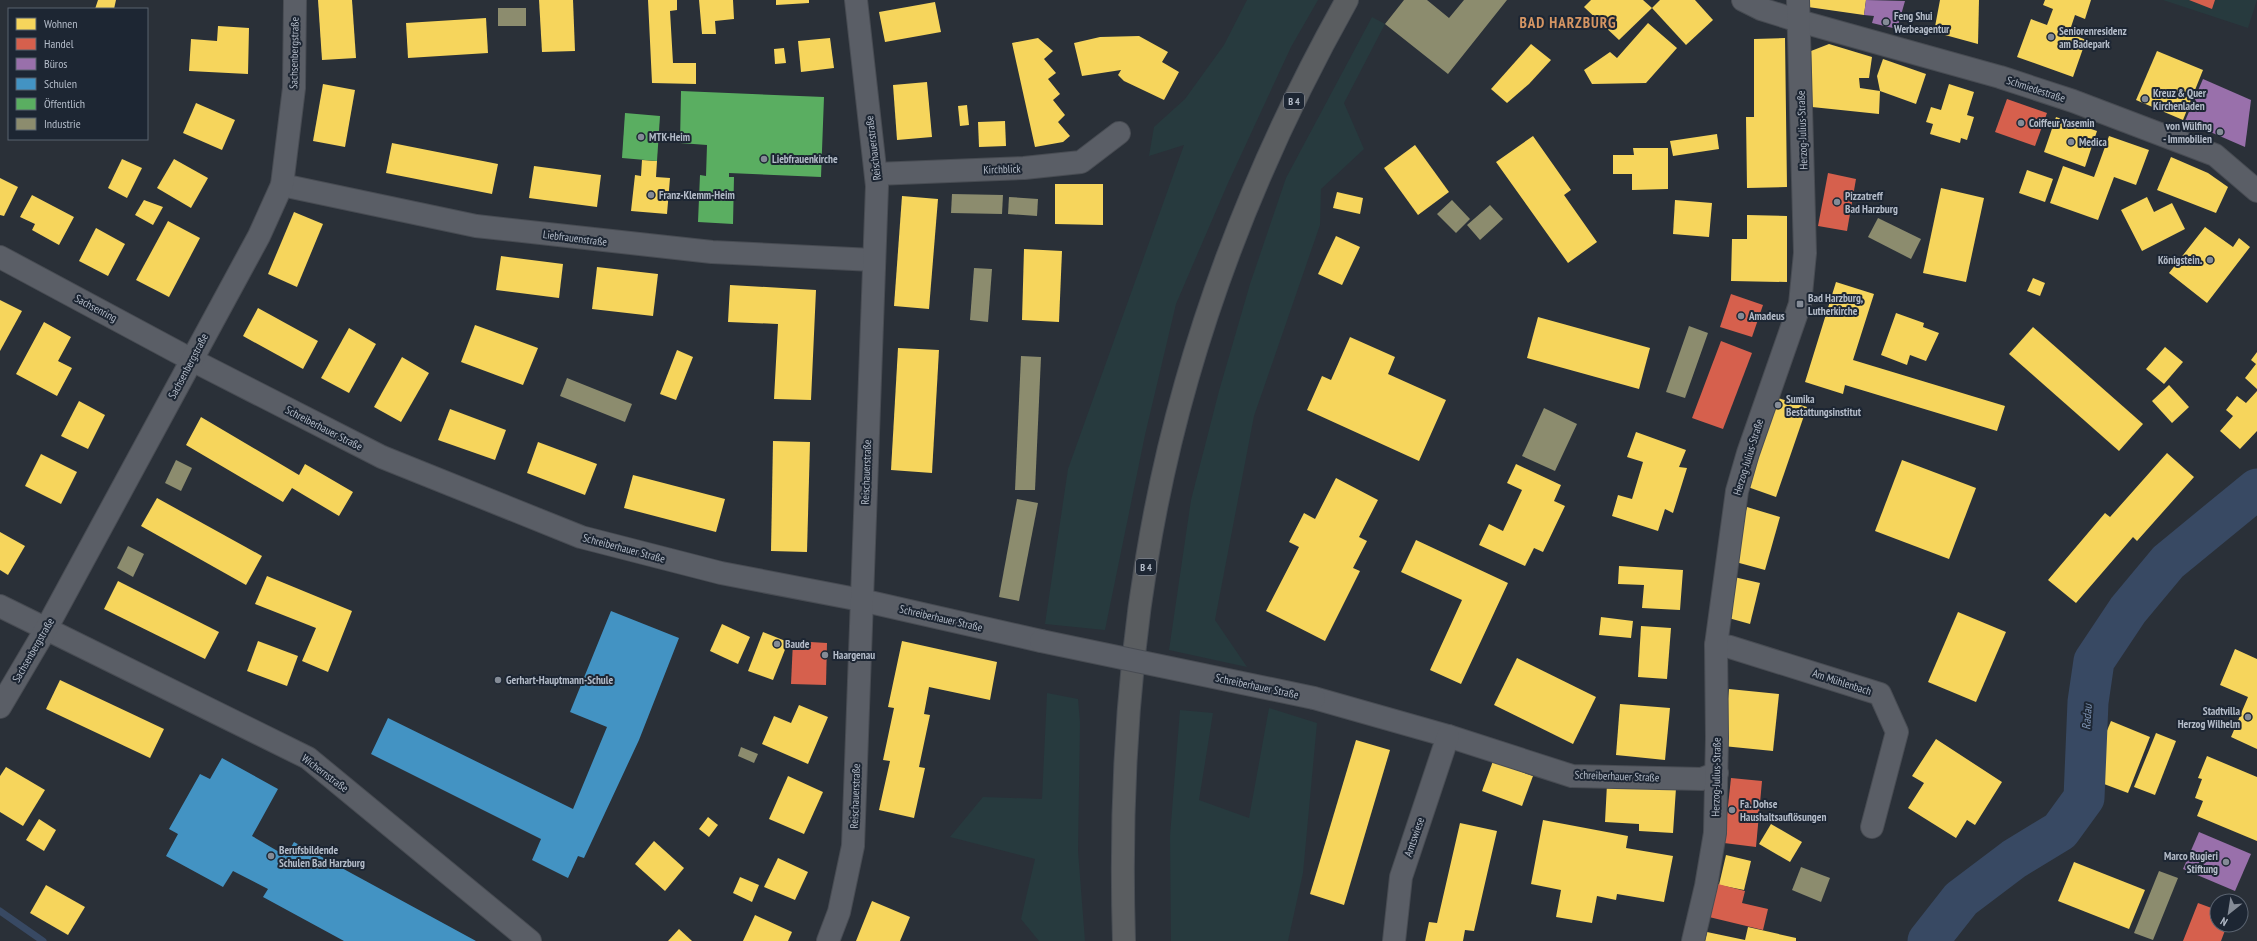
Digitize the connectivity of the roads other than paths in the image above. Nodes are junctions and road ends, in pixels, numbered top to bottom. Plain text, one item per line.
1 (295, 0) edge
2 (856, 0) edge
3 (1347, 0) edge
4 (1743, 0) edge
5 (1798, 11) edge
6 (1119, 133) dead end
7 (876, 174) junction
8 (282, 185) junction
9 (2257, 191) edge
10 (0, 257) edge
11 (873, 260) junction
12 (192, 360) junction
13 (861, 600) junction
14 (0, 606) edge
15 (46, 630) junction
16 (1716, 644) junction
17 (0, 707) edge
18 (1448, 736) junction
19 (1716, 773) junction
20 (1872, 827) dead end
21 (530, 941) edge
22 (828, 941) edge
23 (1124, 941) edge
24 (1394, 941) edge
25 (1693, 941) edge

1 - 8 street, Sachsenbergstraße
2 - 7 street, Reischauerstraße
3 - 23 highway, B 4
4 - 5 street, Schmiedestraße
5 - 9 street, Schmiedestraße
5 - 16 street, Herzog-Julius-Straße
6 - 7 street, Kirchblick
7 - 11 street, Reischauerstraße
8 - 11 street, Liebfrauenstraße
8 - 12 street, Sachsenbergstraße
10 - 12 street, Sachsenring
11 - 13 street, Reischauerstraße
12 - 13 street, Schreiberhauer Straße
12 - 15 street, Sachsenbergstraße
13 - 18 street, Schreiberhauer Straße, bridge
13 - 22 street, Reischauerstraße
14 - 15 street
15 - 17 street, Sachsenbergstraße
15 - 21 street, Wichernstraße
16 - 19 street, Herzog-Julius-Straße
16 - 20 street, Am Mühlenbach
18 - 19 street, Schreiberhauer Straße
18 - 24 street, Amtswiese
19 - 25 street, Herzog-Julius-Straße

